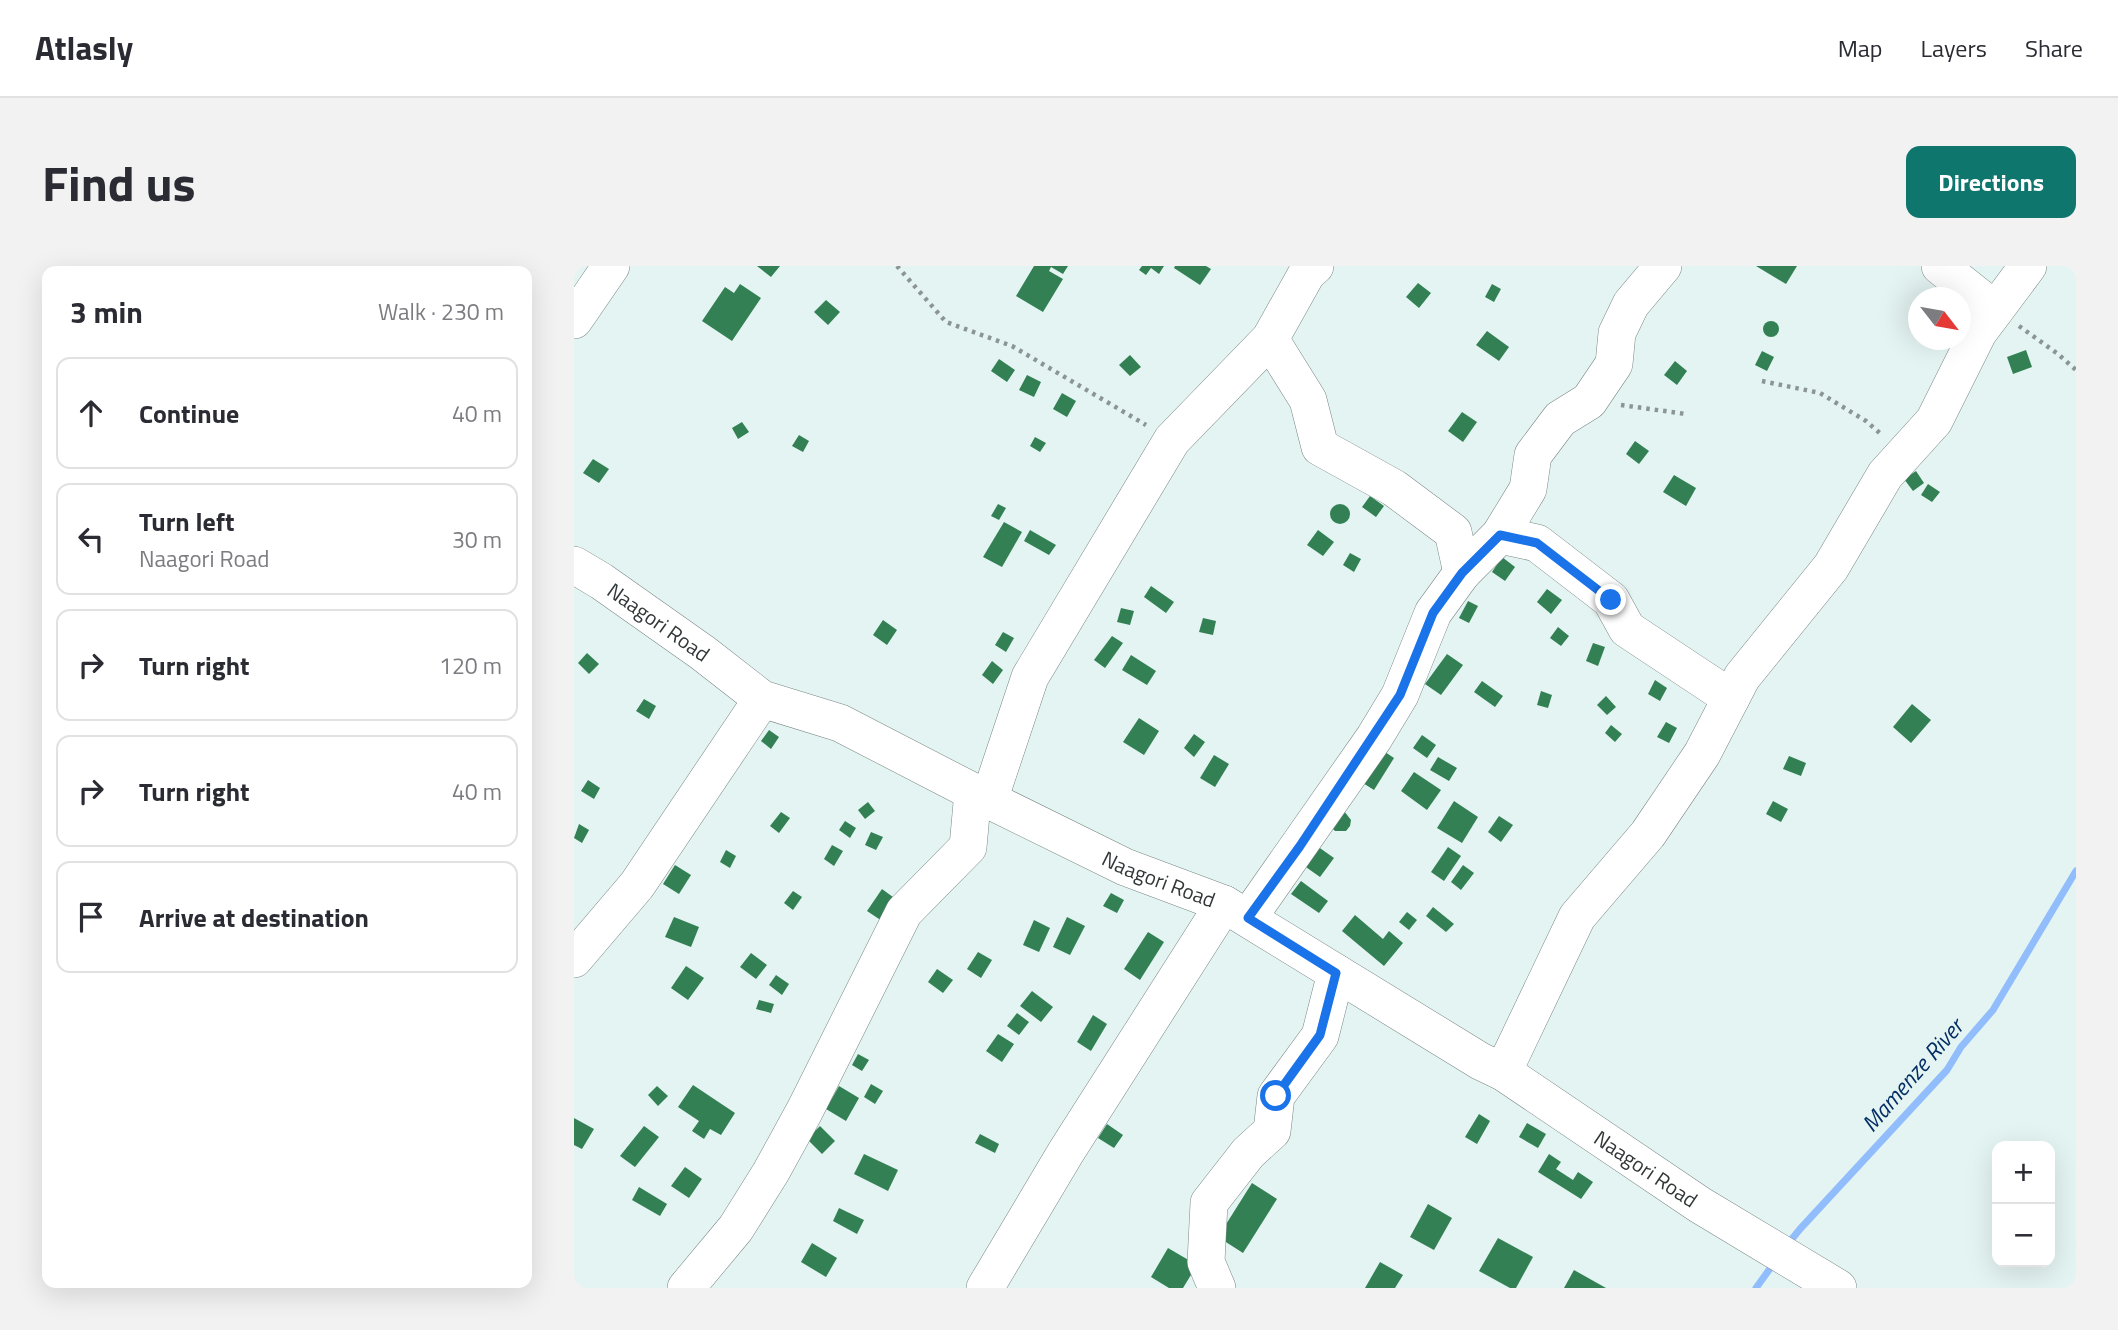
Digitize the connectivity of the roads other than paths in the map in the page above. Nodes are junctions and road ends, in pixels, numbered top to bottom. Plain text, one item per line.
1 (611, 266) edge
2 (1315, 266) edge
3 (1663, 266) edge
4 (1941, 266) edge
5 (2028, 266) edge
6 (1995, 310) junction
7 (574, 320) edge
8 (1270, 339) junction
9 (1500, 535) junction
10 (574, 565) edge
11 (1462, 573) junction
12 (1731, 698) junction
13 (762, 699) junction
14 (981, 796) junction
15 (1236, 911) junction
16 (574, 959) edge
17 (1336, 973) junction
18 (1503, 1072) junction
19 (1836, 1287) edge
20 (686, 1288) edge
21 (985, 1288) edge
22 (1217, 1288) edge

1 - 7 street
2 - 8 street
3 - 9 street
4 - 6 street
5 - 6 street
6 - 12 street
8 - 11 street
8 - 14 street
9 - 11 street
9 - 12 street
10 - 13 street, Naagori Road
11 - 15 street
12 - 18 street
13 - 14 street, Naagori Road
13 - 16 street
14 - 15 street, Naagori Road
14 - 20 street
15 - 17 street, Naagori Road
15 - 21 street
17 - 18 street, Naagori Road
17 - 22 street
18 - 19 street, Naagori Road

